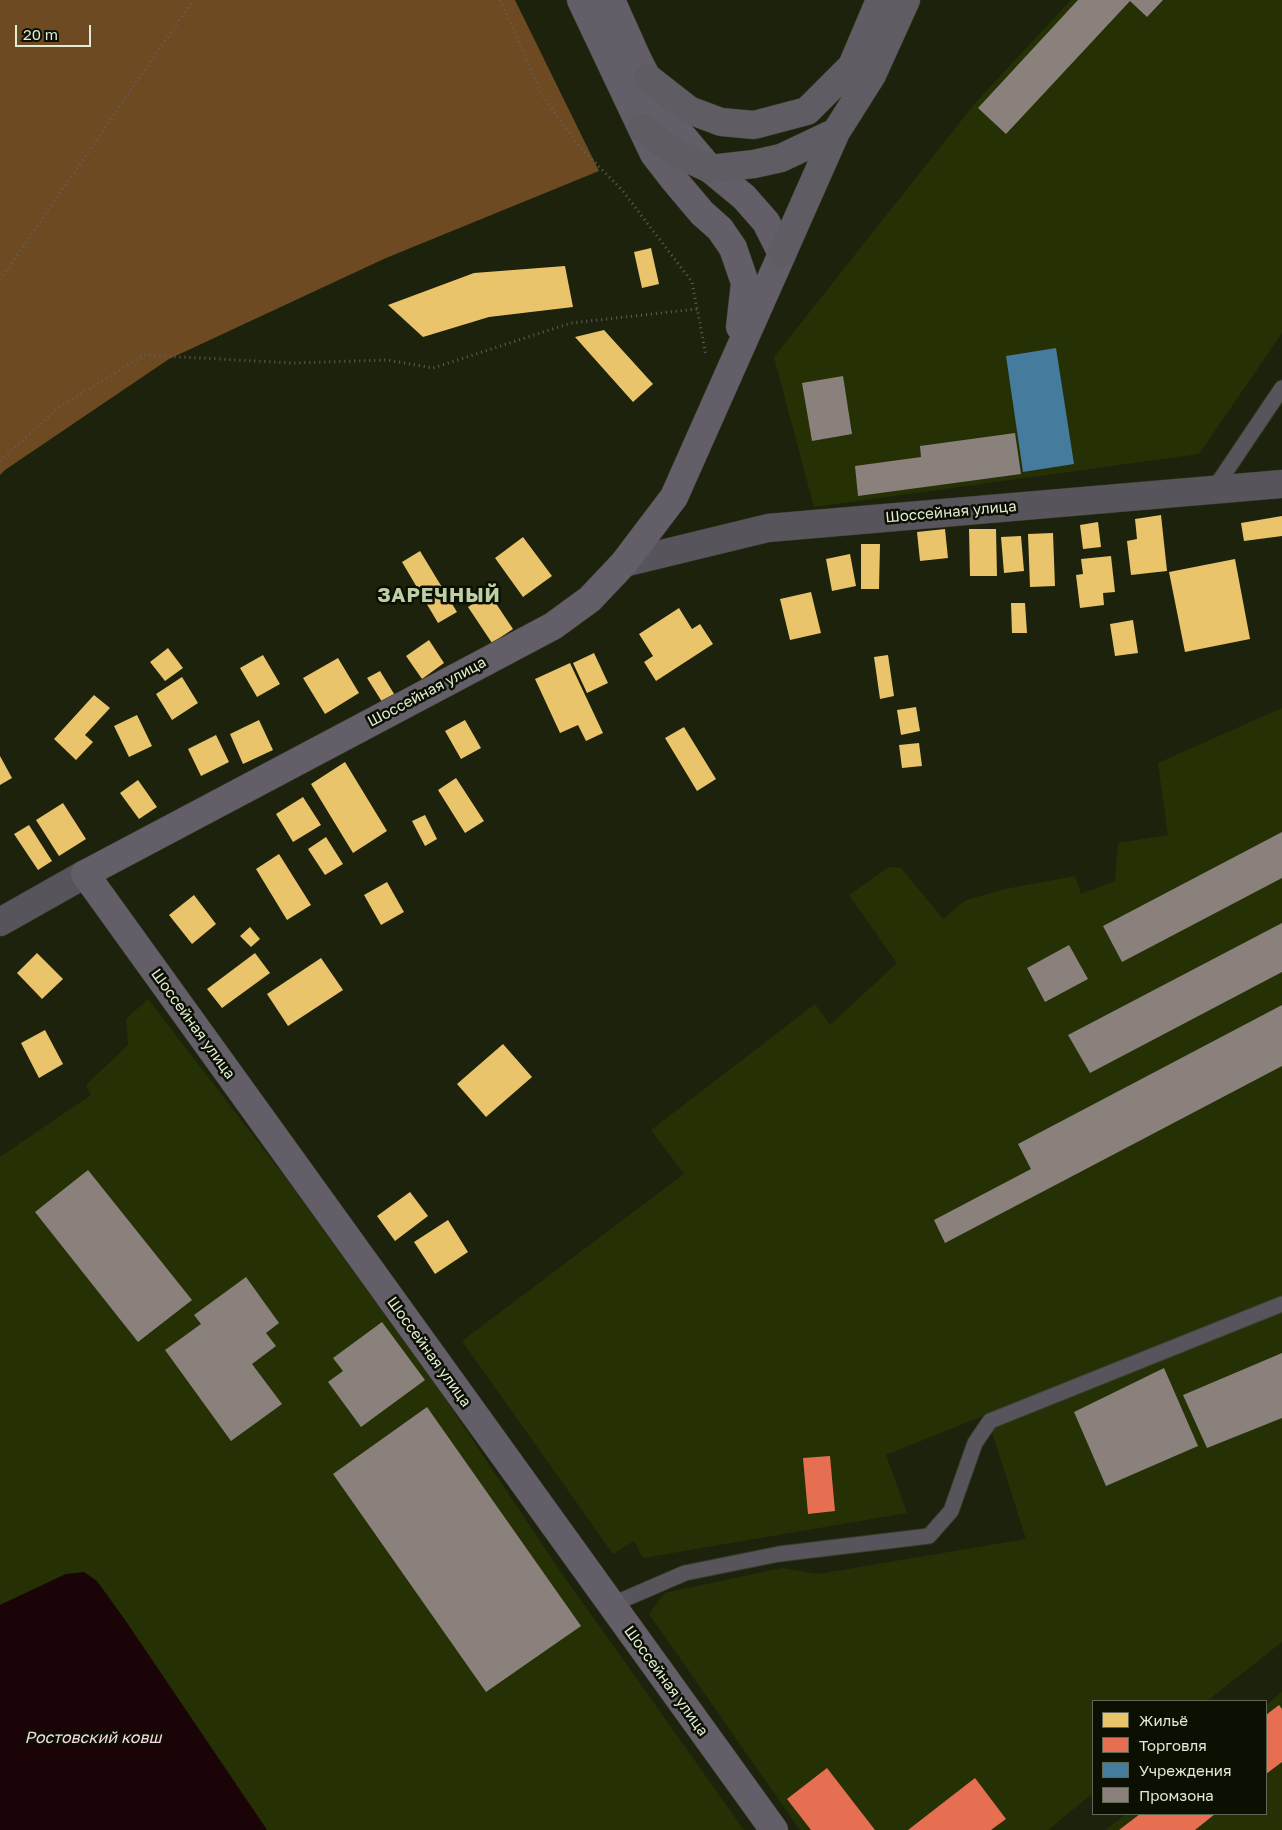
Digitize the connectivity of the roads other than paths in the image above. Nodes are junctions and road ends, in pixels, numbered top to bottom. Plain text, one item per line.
1 (581, 0) edge
2 (611, 0) edge
3 (880, 0) edge
4 (906, 0) edge
5 (852, 66) junction
6 (648, 78) junction
7 (642, 128) junction
8 (836, 132) junction
9 (710, 169) junction
10 (782, 254) junction
11 (736, 354) junction
12 (1282, 388) edge
13 (1282, 484) edge
14 (1214, 489) junction
15 (624, 563) junction
16 (85, 874) junction
17 (0, 922) edge
18 (1282, 1304) edge
19 (611, 1605) junction
20 (774, 1830) edge

1 - 7 main road
2 - 6 main road
3 - 5 main road
4 - 8 main road
5 - 6 main road
5 - 8 main road
6 - 9 main road
7 - 9 main road
7 - 11 main road
8 - 9 main road
8 - 10 main road
9 - 10 main road
10 - 11 main road
11 - 15 main road, Шоссейная улица
12 - 14 lane
13 - 14 street, Шоссейная улица
14 - 15 street, Шоссейная улица
15 - 16 main road, Шоссейная улица
16 - 17 street, Шоссейная улица
16 - 19 main road, Шоссейная улица
18 - 19 lane
19 - 20 main road, Шоссейная улица

